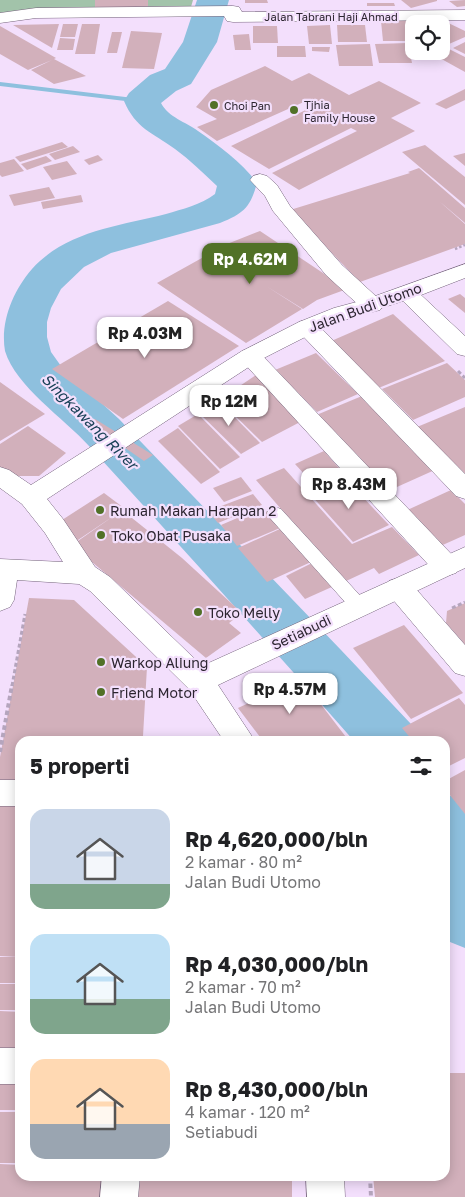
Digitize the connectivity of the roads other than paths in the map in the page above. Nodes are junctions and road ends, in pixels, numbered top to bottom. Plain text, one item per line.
1 (465, 15) edge
2 (0, 18) edge
3 (260, 180) dead end
4 (465, 271) edge
5 (406, 292) junction
6 (372, 305) junction
7 (307, 327) junction
8 (465, 349) edge
9 (250, 356) junction
10 (0, 476) edge
11 (465, 490) edge
12 (31, 497) junction
13 (275, 513) dead end
14 (456, 562) edge
15 (3, 569) edge
16 (85, 574) junction
17 (399, 588) junction
18 (0, 600) edge
19 (349, 610) junction
20 (465, 665) edge
21 (199, 681) junction
22 (237, 736) edge
23 (15, 793) edge
24 (0, 794) edge
25 (0, 1066) edge
26 (15, 1066) edge
27 (121, 1181) edge
28 (325, 1181) edge
29 (120, 1197) edge
30 (326, 1197) edge

1 - 2 street, Jalan Tabrani Haji Ahmad
3 - 6 street
4 - 5 street, Jalan Budi Utomo
5 - 6 street, Jalan Budi Utomo
5 - 8 street
6 - 7 street, Jalan Budi Utomo
7 - 9 street, Jalan Budi Utomo
7 - 11 street
9 - 12 street, Jalan Budi Utomo
9 - 14 street
10 - 12 street
12 - 16 street
13 - 19 lane
14 - 17 street, Setiabudi
15 - 16 street
15 - 18 street
16 - 21 street
17 - 19 street, Setiabudi
17 - 20 street
19 - 21 street, Setiabudi
21 - 22 street
23 - 24 street
25 - 26 street
27 - 29 street
28 - 30 street

